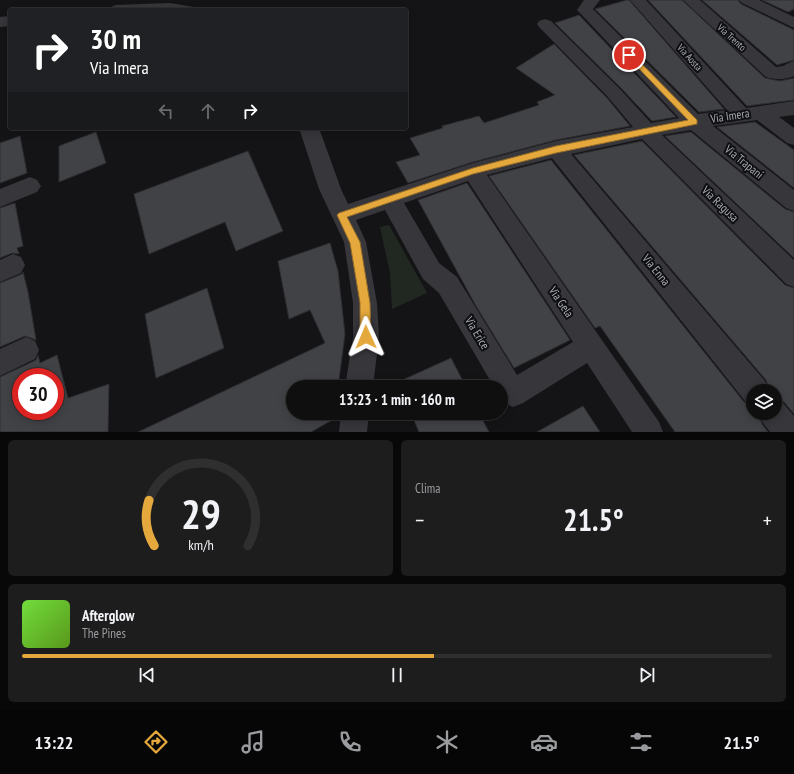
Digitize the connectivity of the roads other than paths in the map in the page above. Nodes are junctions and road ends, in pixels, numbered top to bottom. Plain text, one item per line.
1 (592, 0) edge
2 (638, 0) edge
3 (691, 0) edge
4 (756, 2) edge
5 (794, 23) edge
6 (545, 24) dead end
7 (794, 67) edge
8 (794, 108) edge
9 (750, 113) junction
10 (694, 122) junction
11 (311, 130) edge
12 (646, 132) junction
13 (794, 138) edge
14 (556, 149) junction
15 (473, 171) junction
16 (30, 186) dead end
17 (0, 198) edge
18 (390, 199) junction
19 (794, 202) edge
20 (342, 215) junction
21 (794, 276) edge
22 (591, 346) junction
23 (26, 350) dead end
24 (0, 363) edge
25 (360, 380) edge
26 (749, 384) edge
27 (354, 420) edge
28 (779, 420) edge
29 (353, 432) edge
30 (649, 432) edge
31 (789, 432) edge

1 - 10 street, Via Trapani
2 - 9 street, Via Aosta
3 - 7 street, Via Trento
4 - 5 street
6 - 12 street, Via Ragusa
8 - 9 street, Via Imera
9 - 10 street, Via Imera
9 - 13 street, Via Aosta
10 - 12 street, Via Imera
10 - 19 street, Via Trapani
11 - 20 street
12 - 14 street, Via Imera
12 - 21 street, Via Ragusa
14 - 15 street, Via Imera
14 - 26 street, Via Enna
15 - 18 street, Via Imera
15 - 22 street, Via Gela
16 - 17 street
18 - 20 street, Via Imera
18 - 22 street, Via Erice
20 - 25 street
22 - 30 street, Via Gela
23 - 24 street
27 - 29 street
28 - 31 street

